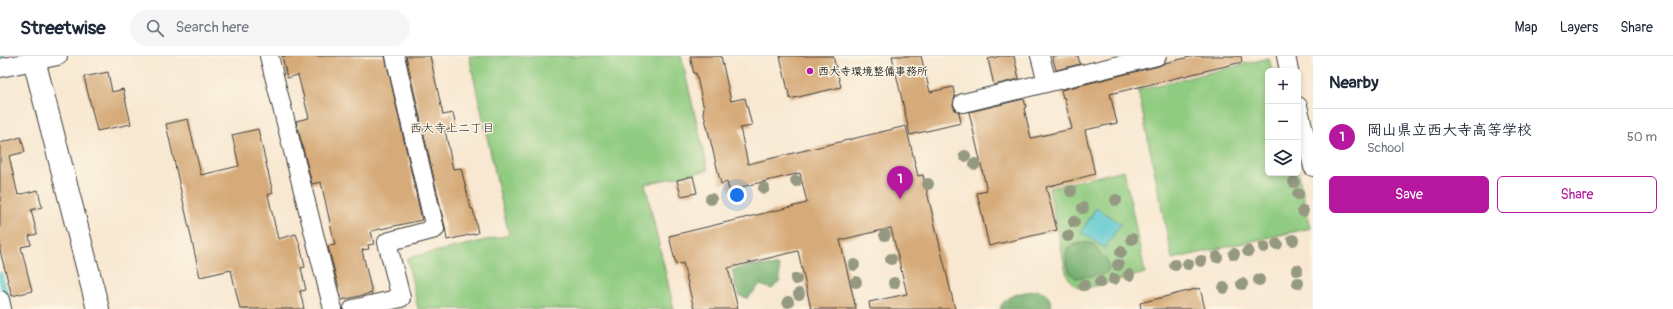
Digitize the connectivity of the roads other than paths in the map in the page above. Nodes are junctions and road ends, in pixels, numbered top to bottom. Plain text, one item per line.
1 (58, 56) edge
2 (269, 56) edge
3 (395, 56) edge
4 (1040, 56) edge
5 (1157, 56) edge
6 (1286, 56) edge
7 (33, 58) edge
8 (1104, 62) edge
9 (0, 68) edge
10 (1288, 68) edge
11 (1046, 82) junction
12 (963, 103) dead end
13 (1301, 118) edge
14 (1313, 167) edge
15 (0, 300) edge
16 (2, 309) edge
17 (98, 309) edge
18 (333, 309) edge
19 (353, 309) edge

1 - 7 street
2 - 18 street
3 - 19 street
4 - 11 street
5 - 8 street
6 - 10 street
7 - 9 street
7 - 17 street
8 - 11 street
11 - 12 street
13 - 14 street
15 - 16 street

